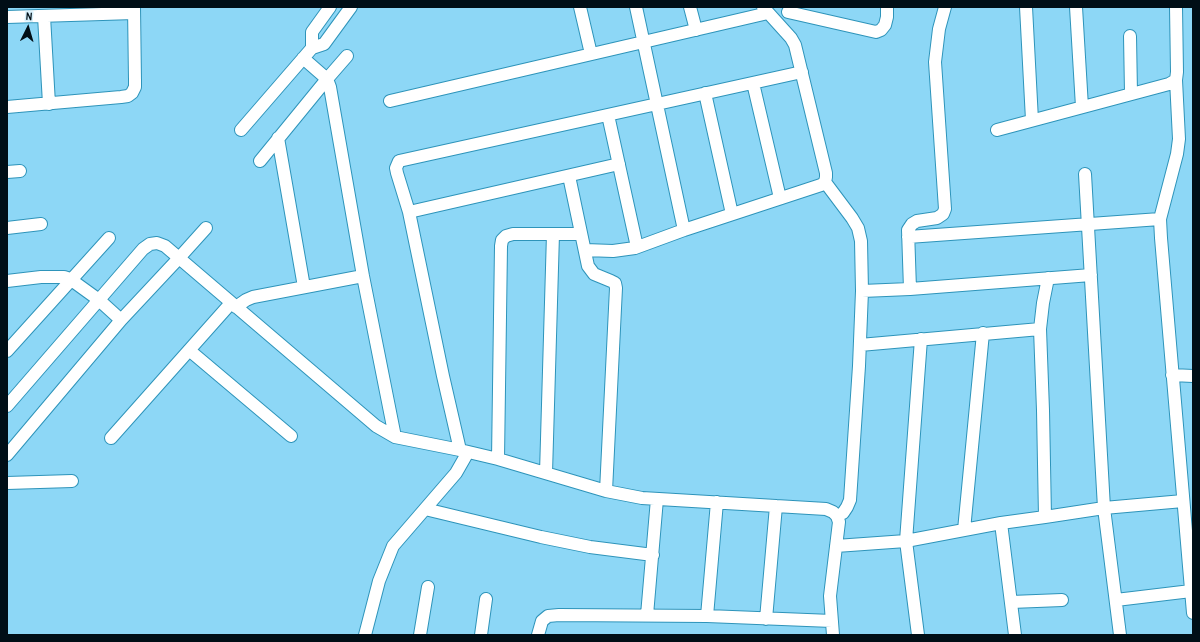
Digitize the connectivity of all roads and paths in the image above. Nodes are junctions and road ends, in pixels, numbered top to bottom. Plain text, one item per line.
1 (330, 7) edge
2 (351, 7) edge
3 (580, 7) edge
4 (636, 7) edge
5 (690, 7) edge
6 (887, 7) edge
7 (945, 7) edge
8 (1026, 7) edge
9 (1076, 7) edge
10 (1176, 7) edge
11 (789, 9) edge
12 (134, 10) edge
13 (765, 10) edge
14 (7, 16) edge
15 (44, 16) junction
16 (696, 30) junction
17 (784, 30) junction
18 (1130, 36) dead end
19 (644, 41) junction
20 (312, 48) junction
21 (591, 54) junction
22 (347, 56) dead end
23 (303, 58) junction
24 (802, 72) junction
25 (326, 79) junction
26 (1176, 80) junction
27 (753, 83) junction
28 (705, 93) junction
29 (1131, 93) junction
30 (390, 101) dead end
31 (49, 104) junction
32 (657, 104) junction
33 (7, 107) edge
34 (1082, 107) junction
35 (608, 115) junction
36 (1032, 120) junction
37 (241, 130) dead end
38 (997, 130) dead end
39 (278, 138) junction
40 (260, 161) dead end
41 (619, 164) junction
42 (20, 171) dead end
43 (7, 172) edge
44 (1085, 174) dead end
45 (569, 176) junction
46 (825, 182) junction
47 (780, 198) junction
48 (409, 212) junction
49 (732, 214) junction
50 (1160, 219) junction
51 (41, 224) dead end
52 (1088, 224) junction
53 (7, 228) edge
54 (206, 228) dead end
55 (684, 230) junction
56 (553, 234) junction
57 (581, 234) junction
58 (908, 237) junction
59 (109, 238) dead end
60 (637, 247) junction
61 (585, 250) junction
62 (180, 258) junction
63 (1091, 275) junction
64 (363, 276) junction
65 (1048, 278) junction
66 (70, 279) junction
67 (7, 281) edge
68 (304, 287) junction
69 (910, 289) junction
70 (862, 291) junction
71 (99, 300) junction
72 (233, 305) junction
73 (121, 320) junction
74 (1040, 329) junction
75 (983, 334) junction
76 (922, 339) junction
77 (860, 345) junction
78 (189, 350) junction
79 (7, 352) edge
80 (1172, 375) junction
81 (1193, 376) edge
82 (7, 406) edge
83 (291, 436) dead end
84 (395, 437) junction
85 (111, 438) dead end
86 (464, 451) junction
87 (7, 455) edge
88 (498, 460) junction
89 (546, 473) junction
90 (72, 481) dead end
91 (7, 484) edge
92 (606, 491) junction
93 (658, 499) junction
94 (1183, 501) junction
95 (717, 502) junction
96 (776, 506) junction
97 (1104, 508) junction
98 (425, 509) junction
99 (837, 516) junction
100 (1045, 517) junction
101 (1001, 523) junction
102 (964, 530) junction
103 (1190, 537) edge
104 (906, 541) junction
105 (836, 546) junction
106 (653, 555) junction
107 (428, 587) dead end
108 (1191, 591) junction
109 (486, 599) dead end
110 (1062, 600) dead end
111 (1116, 600) junction
112 (1011, 602) junction
113 (1193, 613) edge
114 (647, 616) junction
115 (707, 616) junction
116 (766, 619) junction
117 (832, 622) junction
118 (365, 635) edge
119 (420, 635) edge
120 (481, 635) edge
121 (538, 635) edge
122 (832, 635) edge
123 (918, 635) edge
124 (1015, 635) edge
125 (1120, 635) edge

1 - 20 street
2 - 20 street
3 - 21 street
4 - 19 street
5 - 16 street
6 - 11 street
7 - 58 street
8 - 36 street
9 - 34 street
10 - 26 street
11 - 17 street
12 - 15 street
12 - 31 street
13 - 16 street
13 - 17 street
14 - 15 street
15 - 31 street
16 - 19 street
17 - 24 street
18 - 29 street
19 - 21 street
19 - 32 street
20 - 23 street
21 - 30 street
22 - 25 street
23 - 25 street
23 - 37 street
24 - 27 street
24 - 46 street
25 - 39 street
25 - 64 street
26 - 29 street
26 - 50 street
27 - 28 street
27 - 47 street
28 - 32 street
28 - 49 street
29 - 34 street
31 - 33 street
32 - 35 street
32 - 55 street
34 - 36 street
35 - 41 street
35 - 48 street
36 - 38 street
39 - 40 street
39 - 68 street
41 - 45 street
41 - 60 street
42 - 43 street
44 - 52 street
45 - 48 street
45 - 57 street
46 - 47 street
46 - 70 street
47 - 49 street
48 - 86 street
49 - 55 street
50 - 52 street
50 - 80 street
51 - 53 street
52 - 58 street
52 - 63 street
54 - 62 street
55 - 60 street
56 - 57 street
56 - 88 street
56 - 89 street
57 - 61 street
58 - 69 street
59 - 66 street
60 - 61 street
61 - 92 street
62 - 71 street
62 - 72 street
62 - 73 street
63 - 65 street
63 - 97 street
64 - 68 street
64 - 84 street
65 - 69 street
65 - 74 street
66 - 67 street
66 - 71 street
66 - 79 street
68 - 72 street
69 - 70 street
70 - 77 street
71 - 73 street
71 - 82 street
72 - 78 street
72 - 84 street
73 - 87 street
74 - 75 street
74 - 100 street
75 - 76 street
75 - 102 street
76 - 77 street
76 - 104 street
77 - 99 street
78 - 83 street
78 - 85 street
80 - 81 street
80 - 94 street
84 - 86 street
86 - 88 street
86 - 98 street
88 - 89 street
89 - 92 street
90 - 91 street
92 - 93 street
93 - 95 street
93 - 106 street
94 - 97 street
94 - 103 street
95 - 96 street
95 - 115 street
96 - 99 street
96 - 116 street
97 - 100 street
97 - 111 street
98 - 106 street
98 - 118 street
99 - 105 street
100 - 101 street
101 - 102 street
101 - 112 street
102 - 104 street
103 - 108 street
104 - 105 street
104 - 123 street
105 - 117 street
106 - 114 street
107 - 119 street
108 - 111 street
108 - 113 street
109 - 120 street
110 - 112 street
111 - 125 street
112 - 124 street
114 - 115 street
114 - 121 street
115 - 116 street
116 - 117 street
117 - 122 street

